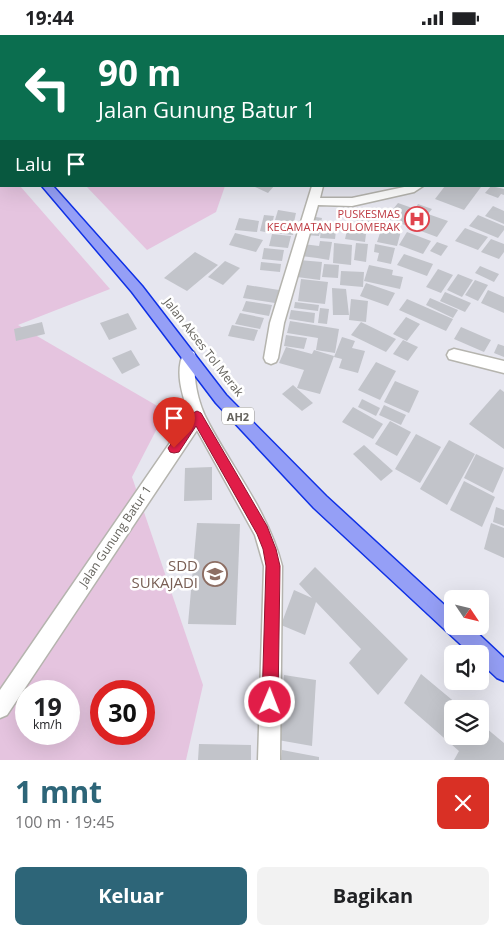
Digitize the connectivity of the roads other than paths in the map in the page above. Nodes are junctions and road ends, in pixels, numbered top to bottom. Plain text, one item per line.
1 (48, 187) edge
2 (318, 187) edge
3 (416, 187) edge
4 (313, 201) junction
5 (454, 355) dead end
6 (188, 356) junction
7 (271, 358) dead end
8 (504, 367) edge
9 (197, 416) junction
10 (444, 616) edge
11 (465, 635) edge
12 (504, 671) edge
13 (0, 708) edge
14 (269, 760) edge

1 - 6 highway, Jalan Akses Tol Merak / AH2
2 - 4 street
3 - 4 street
4 - 7 street
5 - 8 street
6 - 9 street
6 - 10 highway, Jalan Akses Tol Merak / AH2
9 - 13 street, Jalan Gunung Batur 1
9 - 14 street
11 - 12 highway, Jalan Akses Tol Merak / AH2

